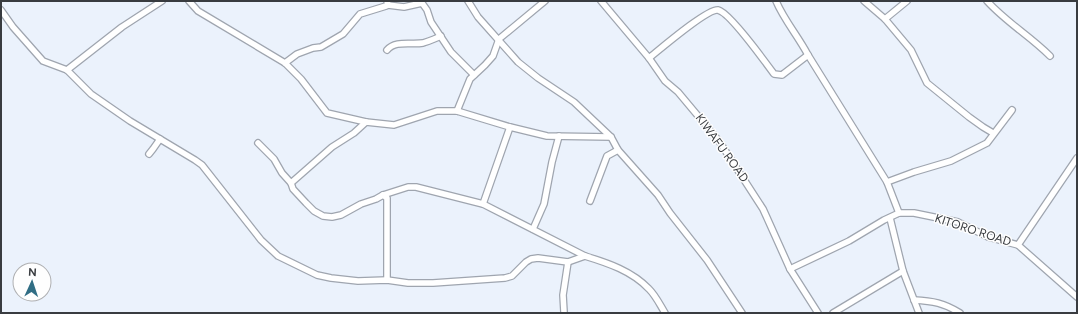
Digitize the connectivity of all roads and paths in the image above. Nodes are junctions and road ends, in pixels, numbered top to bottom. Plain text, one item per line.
1 (162, 1) edge
2 (189, 1) edge
3 (468, 1) edge
4 (544, 1) edge
5 (601, 1) edge
6 (776, 1) edge
7 (864, 1) edge
8 (907, 1) edge
9 (987, 1) edge
10 (388, 3) edge
11 (1, 10) edge
12 (885, 19) junction
13 (441, 36) junction
14 (499, 39) junction
15 (387, 50) dead end
16 (808, 55) junction
17 (1050, 56) dead end
18 (649, 58) junction
19 (285, 62) junction
20 (67, 70) junction
21 (474, 75) junction
22 (1012, 110) dead end
23 (457, 111) junction
24 (366, 122) junction
25 (510, 127) junction
26 (993, 133) junction
27 (559, 136) junction
28 (611, 137) junction
29 (160, 139) junction
30 (258, 143) dead end
31 (618, 150) junction
32 (149, 154) dead end
33 (1077, 158) edge
34 (887, 182) junction
35 (291, 183) junction
36 (383, 195) junction
37 (590, 201) dead end
38 (483, 204) junction
39 (898, 213) junction
40 (890, 218) junction
41 (532, 229) junction
42 (1018, 245) junction
43 (585, 256) junction
44 (568, 262) junction
45 (790, 269) junction
46 (903, 270) junction
47 (387, 280) junction
48 (1077, 297) edge
49 (914, 300) junction
50 (564, 312) dead end
51 (665, 313) edge
52 (742, 313) edge
53 (818, 313) edge
54 (833, 313) edge
55 (918, 313) edge
56 (960, 313) edge

1 - 20 street
2 - 19 street
3 - 14 street
4 - 14 street
5 - 18 street, KIWAFU ROAD
6 - 16 street
7 - 12 street
8 - 12 street
9 - 17 street
10 - 13 street
10 - 19 street
11 - 20 street
12 - 26 street
13 - 15 street
13 - 21 street
14 - 21 street
14 - 28 street
16 - 18 street
16 - 34 street
18 - 45 street, KIWAFU ROAD
19 - 24 street
20 - 29 street
21 - 23 street
22 - 26 street
23 - 24 street
23 - 25 street
24 - 35 street
25 - 27 street
25 - 38 street
26 - 34 street
27 - 28 street
27 - 41 street
28 - 31 street
29 - 32 street
29 - 47 street
30 - 35 street
31 - 37 street
31 - 52 street
33 - 42 street
34 - 39 street
35 - 36 street
36 - 38 street
36 - 47 street
38 - 41 street
39 - 40 street
39 - 42 street, KITORO ROAD
40 - 45 street
40 - 46 street
41 - 43 street
42 - 48 street, KITORO ROAD
43 - 44 street
43 - 51 street
44 - 47 street
44 - 50 street
45 - 53 street, KIWAFU ROAD
46 - 49 street
46 - 54 street
49 - 55 street
49 - 56 street

